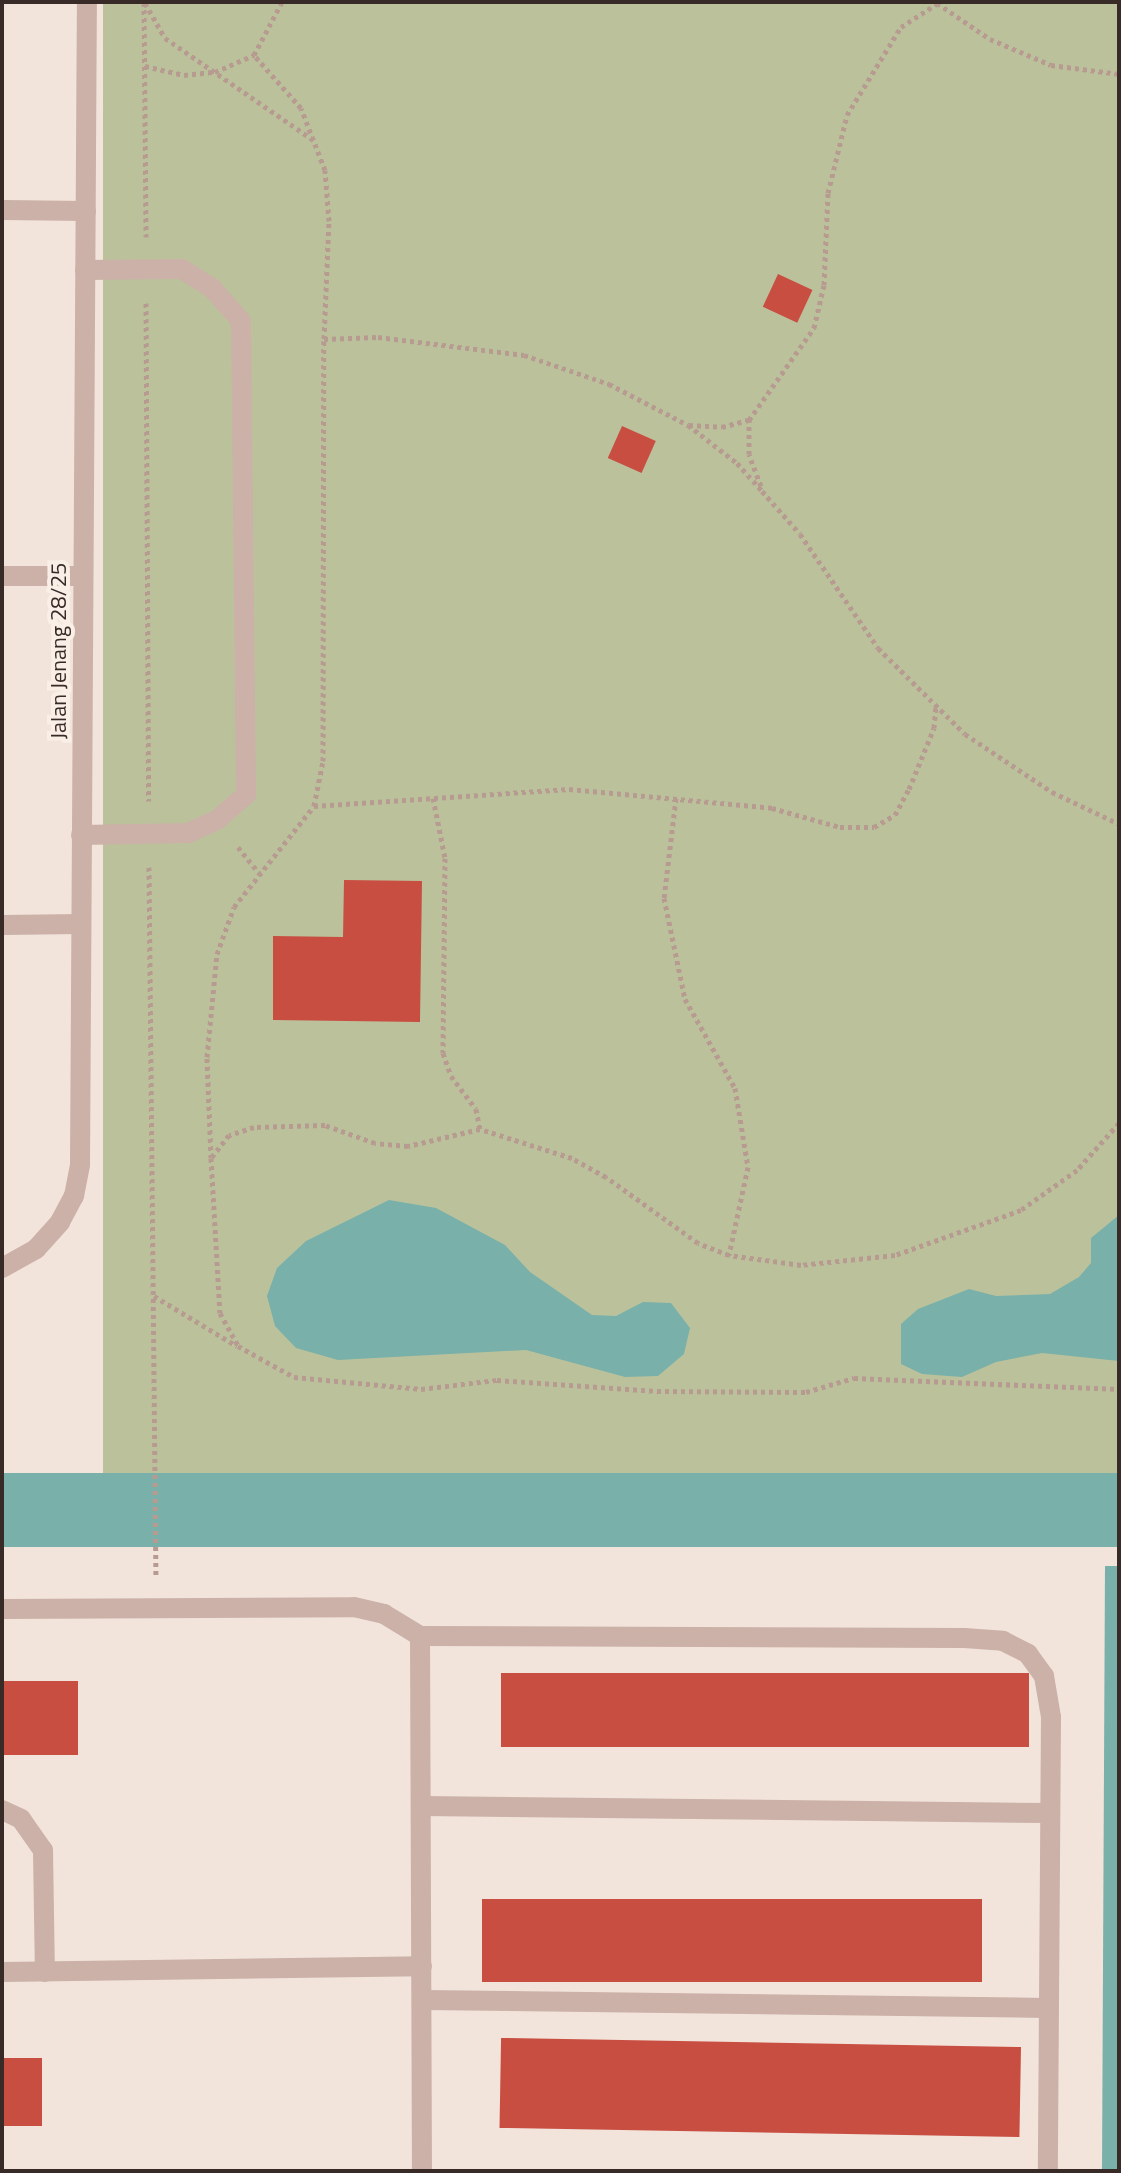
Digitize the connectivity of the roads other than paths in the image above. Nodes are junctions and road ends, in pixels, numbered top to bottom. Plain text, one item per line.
1 (87, 2) edge
2 (2, 210) edge
3 (86, 211) junction
4 (85, 270) junction
5 (2, 576) edge
6 (83, 576) junction
7 (81, 835) junction
8 (81, 924) junction
9 (2, 925) edge
10 (2, 1268) edge
11 (2, 1609) edge
12 (420, 1636) junction
13 (421, 1806) junction
14 (2, 1810) edge
15 (1049, 1813) junction
16 (422, 1966) junction
17 (2, 1972) edge
18 (45, 1972) junction
19 (422, 2000) junction
20 (1048, 2008) junction
21 (422, 2171) edge
22 (1048, 2171) edge

1 - 3 street, Jalan Jenang 28/25
2 - 3 street
3 - 4 street, Jalan Jenang 28/25
4 - 6 street, Jalan Jenang 28/25
4 - 7 street
5 - 6 street
6 - 7 street, Jalan Jenang 28/25
7 - 8 street, Jalan Jenang 28/25
8 - 9 street
8 - 10 street, Jalan Jenang 28/25
11 - 12 street
12 - 13 street
12 - 15 street
13 - 15 street
13 - 16 street
14 - 18 street
15 - 20 street
16 - 18 street
16 - 19 street
17 - 18 street
19 - 20 street
19 - 21 street
20 - 22 street

